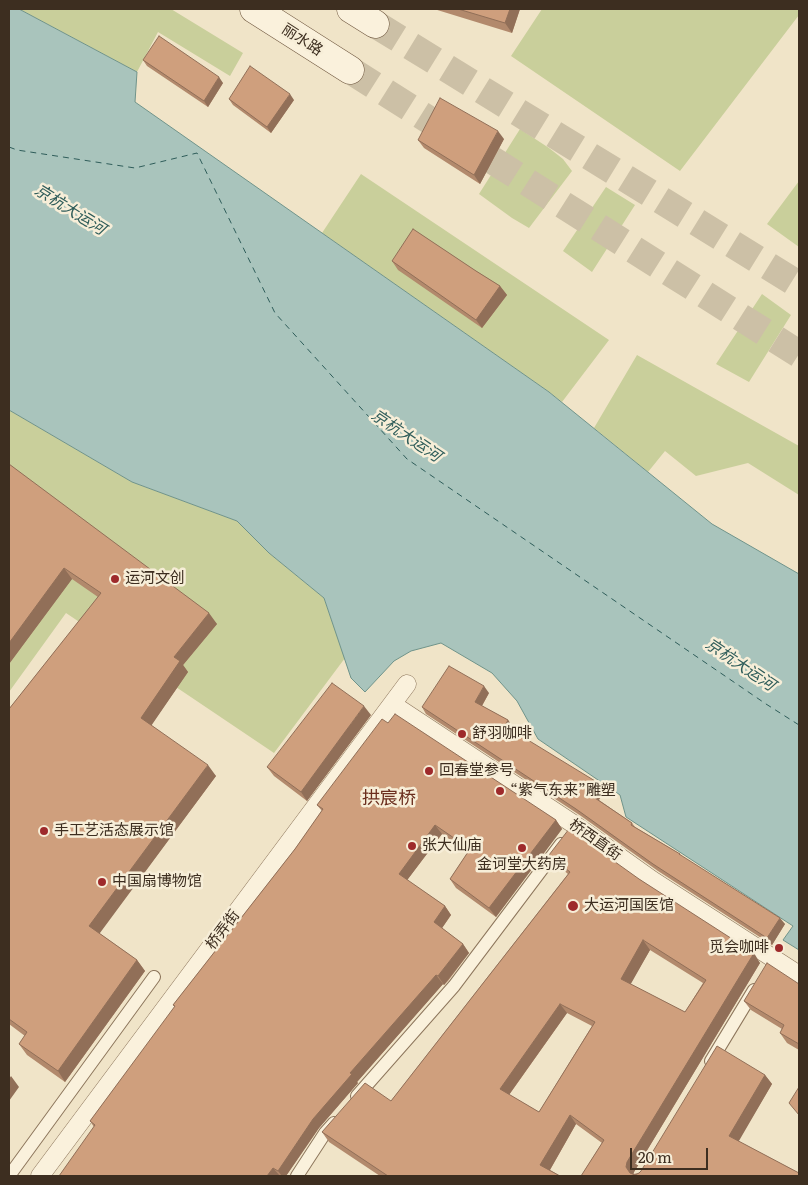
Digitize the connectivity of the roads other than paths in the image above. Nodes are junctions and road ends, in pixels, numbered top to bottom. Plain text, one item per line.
1 (254, 9) edge
2 (350, 9) edge
3 (375, 24) tunnel mouth
4 (350, 70) tunnel mouth
5 (407, 684) dead end
6 (392, 704) junction
7 (575, 825) junction
8 (799, 975) edge
9 (154, 976) dead end
10 (758, 984) edge
11 (707, 1067) edge
12 (9, 1176) edge
13 (40, 1176) edge
14 (297, 1176) edge

1 - 4 main road, 丽水路
2 - 3 main road
5 - 6 street, 桥弄街
6 - 7 street, 桥西直街
6 - 13 street, 桥弄街
7 - 8 street, 桥西直街
7 - 14 lane
9 - 12 lane
10 - 11 lane

